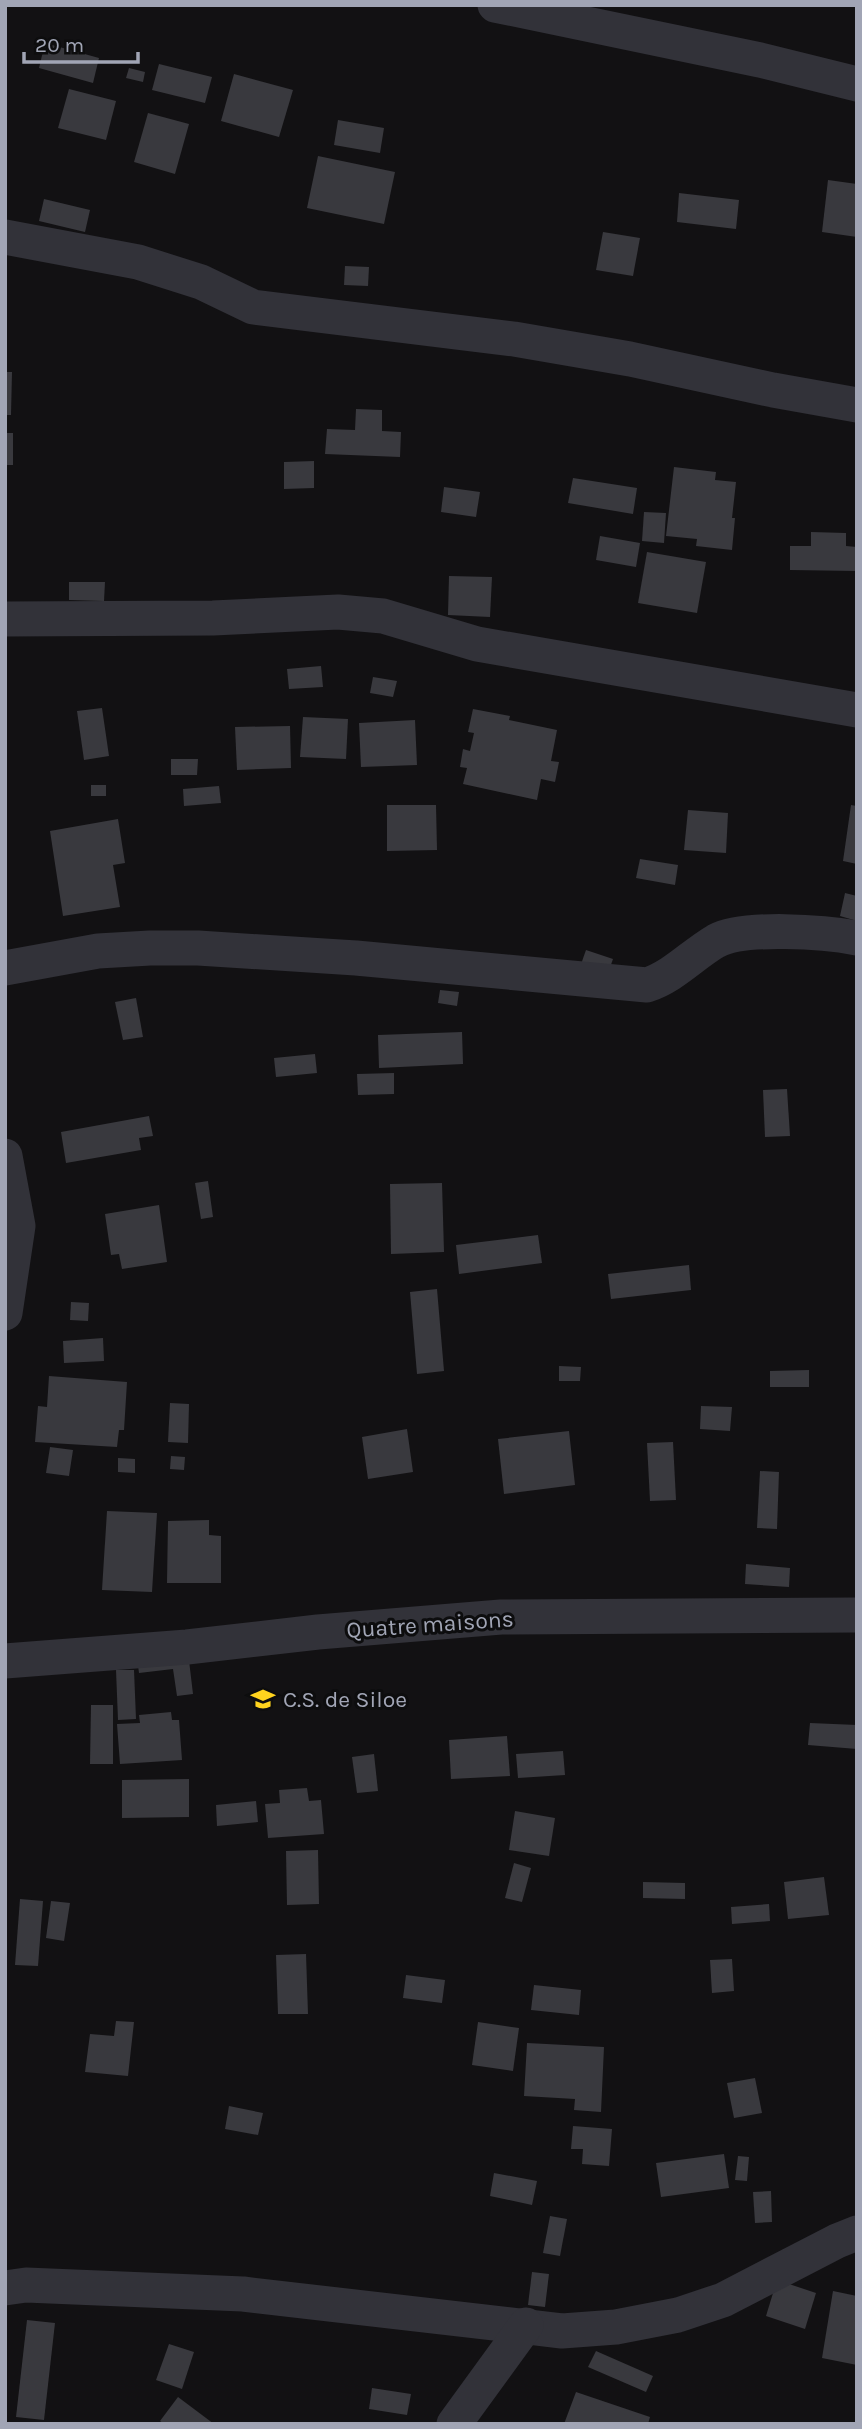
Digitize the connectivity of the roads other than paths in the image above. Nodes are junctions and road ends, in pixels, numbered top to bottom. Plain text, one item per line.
1 (495, 5) edge
2 (857, 84) edge
3 (5, 237) edge
4 (857, 405) edge
5 (5, 619) edge
6 (857, 710) edge
7 (857, 938) edge
8 (5, 968) edge
9 (6, 1161) edge
10 (5, 1313) edge
11 (857, 1615) edge
12 (5, 1661) edge
13 (857, 2233) edge
14 (5, 2288) edge
15 (526, 2325) junction
16 (454, 2424) edge

1 - 2 street
3 - 4 street
5 - 6 street
7 - 8 street
9 - 10 street
11 - 12 street, Quatre maisons
13 - 15 street
14 - 15 street
15 - 16 street

